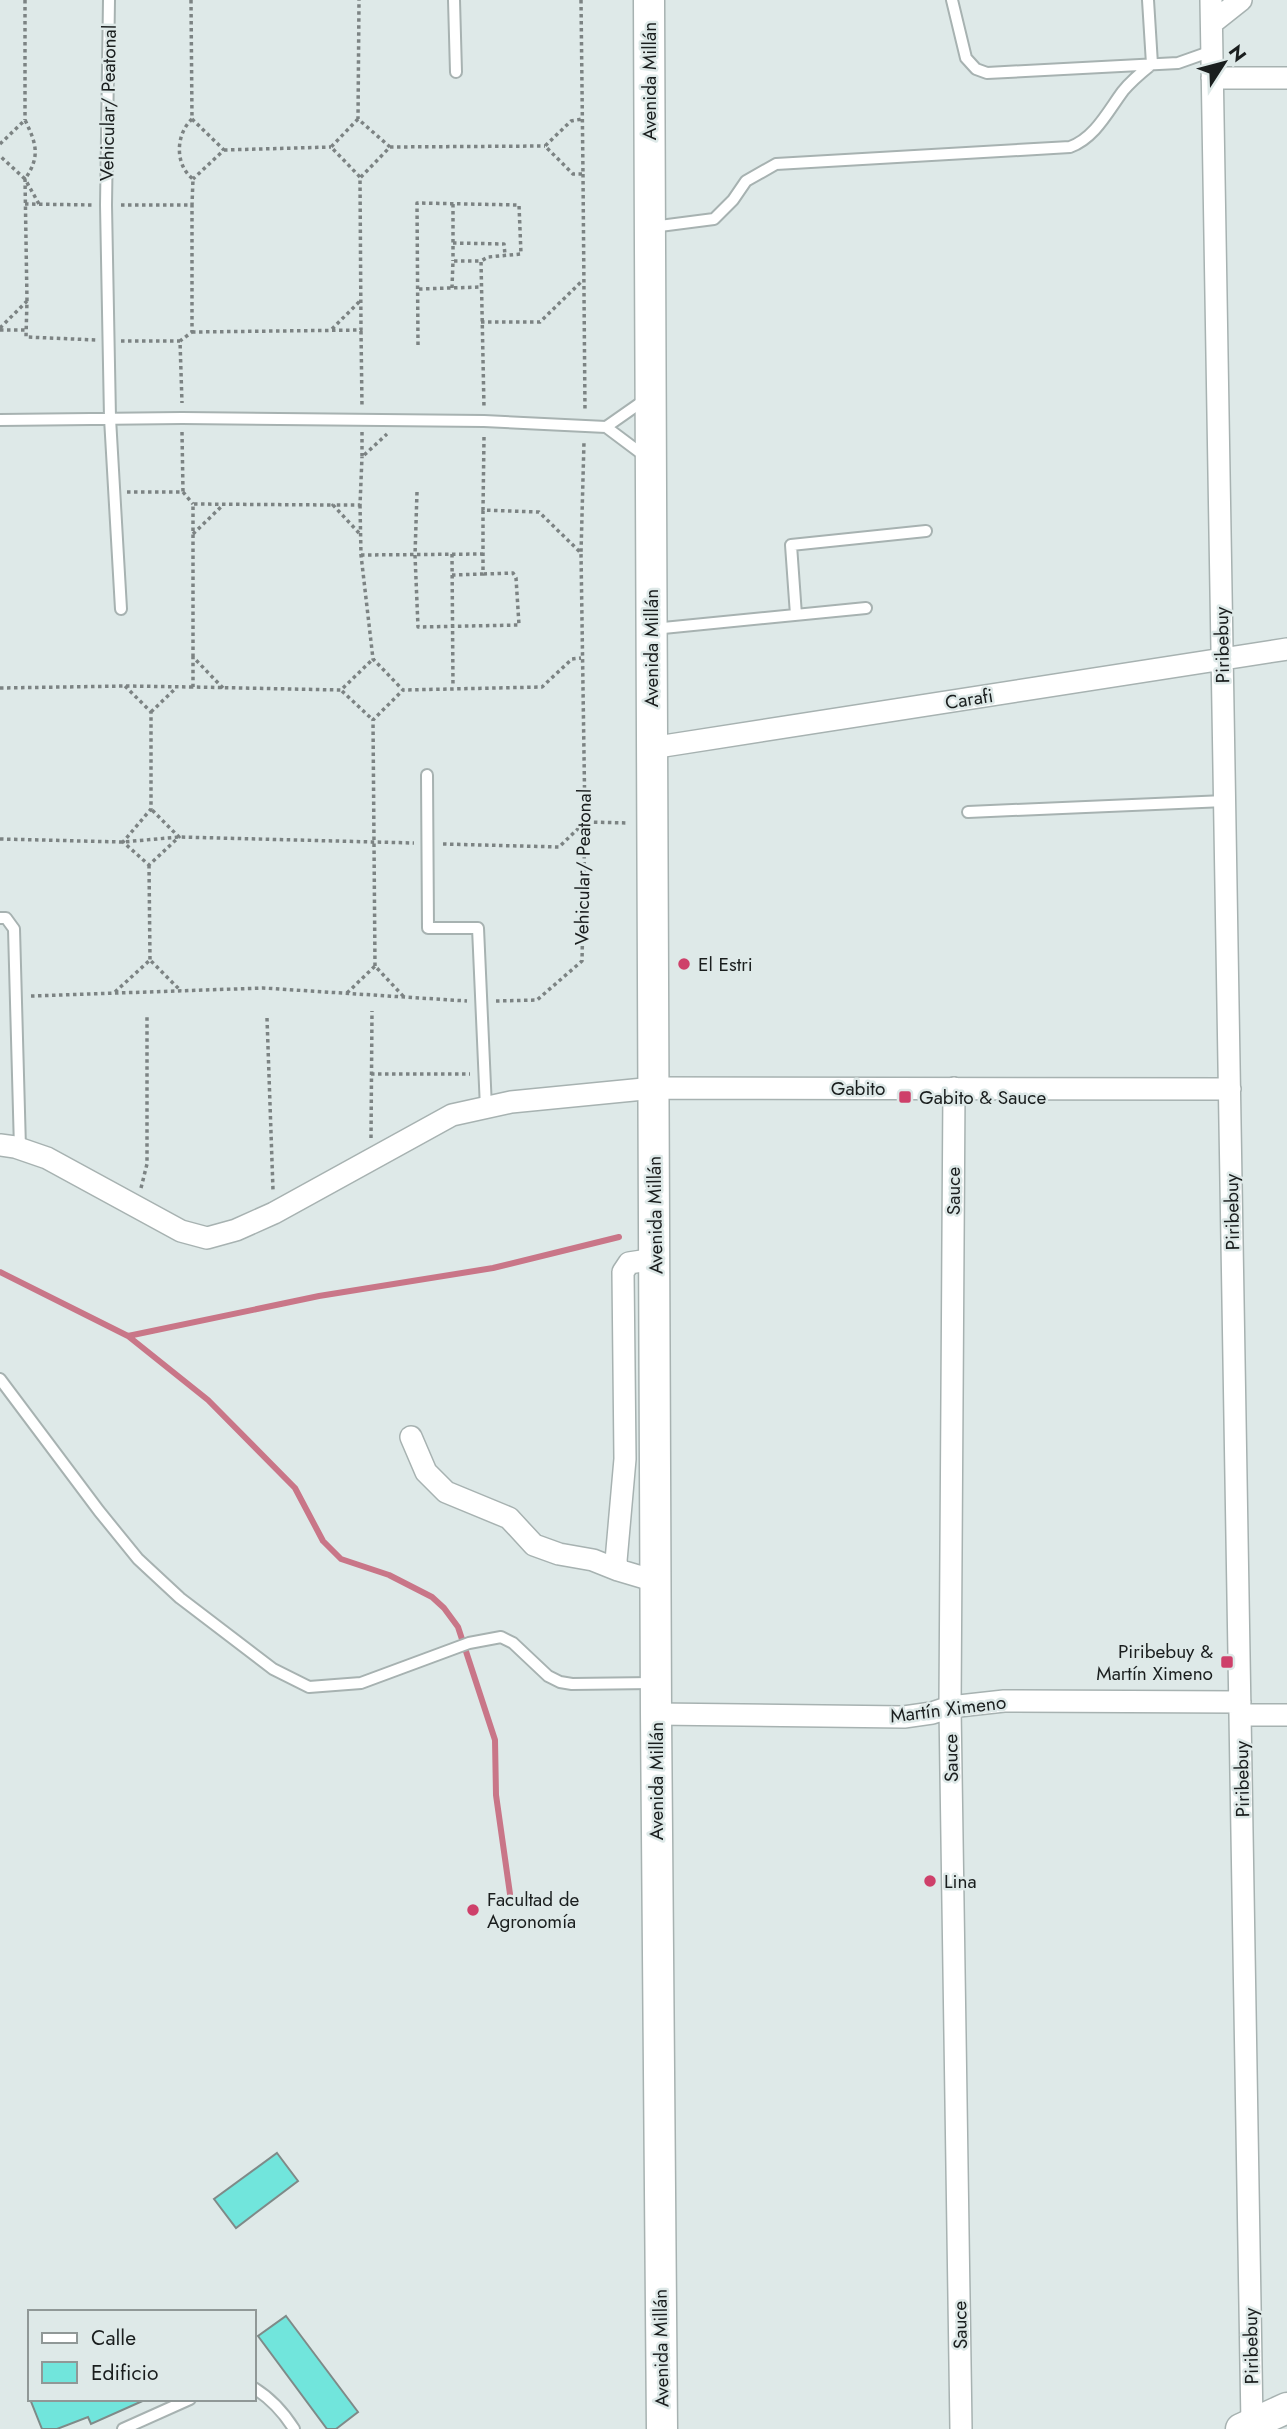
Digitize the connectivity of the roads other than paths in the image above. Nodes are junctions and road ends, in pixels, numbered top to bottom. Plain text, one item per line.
1 (109, 0) edge
2 (454, 0) edge
3 (649, 0) edge
4 (952, 0) edge
5 (1148, 0) edge
6 (1212, 0) edge
7 (1241, 0) edge
8 (1212, 23) junction
9 (1212, 51) junction
10 (1152, 64) junction
11 (456, 72) dead end
12 (1212, 78) junction
13 (1287, 78) edge
14 (650, 228) junction
15 (650, 396) junction
16 (110, 418) junction
17 (0, 420) edge
18 (606, 427) junction
19 (649, 459) junction
20 (926, 531) dead end
21 (866, 608) dead end
22 (121, 609) dead end
23 (796, 615) junction
24 (650, 629) junction
25 (1287, 649) edge
26 (1223, 659) junction
27 (651, 748) junction
28 (427, 775) dead end
29 (1225, 800) junction
30 (968, 812) dead end
31 (0, 918) edge
32 (654, 1088) junction
33 (954, 1088) junction
34 (1230, 1089) junction
35 (486, 1108) junction
36 (10, 1147) edge
37 (655, 1259) junction
38 (0, 1379) edge
39 (0, 1396) edge
40 (20, 1406) junction
41 (411, 1437) dead end
42 (618, 1570) junction
43 (655, 1581) junction
44 (656, 1683) junction
45 (950, 1707) junction
46 (1240, 1708) junction
47 (656, 1714) junction
48 (1287, 1715) edge
49 (256, 2389) edge
50 (186, 2401) edge
51 (1287, 2408) edge
52 (1247, 2426) edge
53 (123, 2429) edge
54 (294, 2429) edge
55 (662, 2429) edge
56 (961, 2429) edge

1 - 16 lane, Vehicular/ Peatonal
2 - 11 lane
3 - 14 main road, Avenida Millán
4 - 10 lane
5 - 10 lane
6 - 8 street, Piribebuy
7 - 8 street
8 - 9 street, Piribebuy
9 - 10 lane
9 - 12 street, Piribebuy
10 - 14 lane
12 - 13 street
12 - 26 street, Piribebuy
14 - 15 main road, Avenida Millán
15 - 18 lane
15 - 19 main road, Avenida Millán
16 - 17 lane
16 - 18 lane
16 - 22 lane, Vehicular/ Peatonal
18 - 19 lane
19 - 24 main road, Avenida Millán
20 - 23 lane
21 - 23 lane
23 - 24 lane
24 - 27 main road, Avenida Millán
25 - 26 street, Carafi
26 - 27 street, Carafi
26 - 29 street, Piribebuy
27 - 32 main road, Avenida Millán
28 - 35 lane
29 - 30 lane
29 - 34 street, Piribebuy
31 - 36 lane
32 - 33 street, Gabito
32 - 35 street
32 - 37 main road, Avenida Millán
33 - 34 street, Gabito
33 - 45 street, Sauce
34 - 46 street, Piribebuy
35 - 36 street
37 - 42 street
37 - 43 main road, Avenida Millán
38 - 40 lane
39 - 40 lane
40 - 44 lane
41 - 42 street
42 - 43 street
43 - 44 main road, Avenida Millán
44 - 47 main road, Avenida Millán
45 - 46 street, Martín Ximeno
45 - 47 street, Martín Ximeno
45 - 56 street, Sauce
46 - 48 street, Martín Ximeno
46 - 52 street, Piribebuy
47 - 55 main road, Avenida Millán
49 - 54 lane
50 - 53 lane
51 - 52 main road

